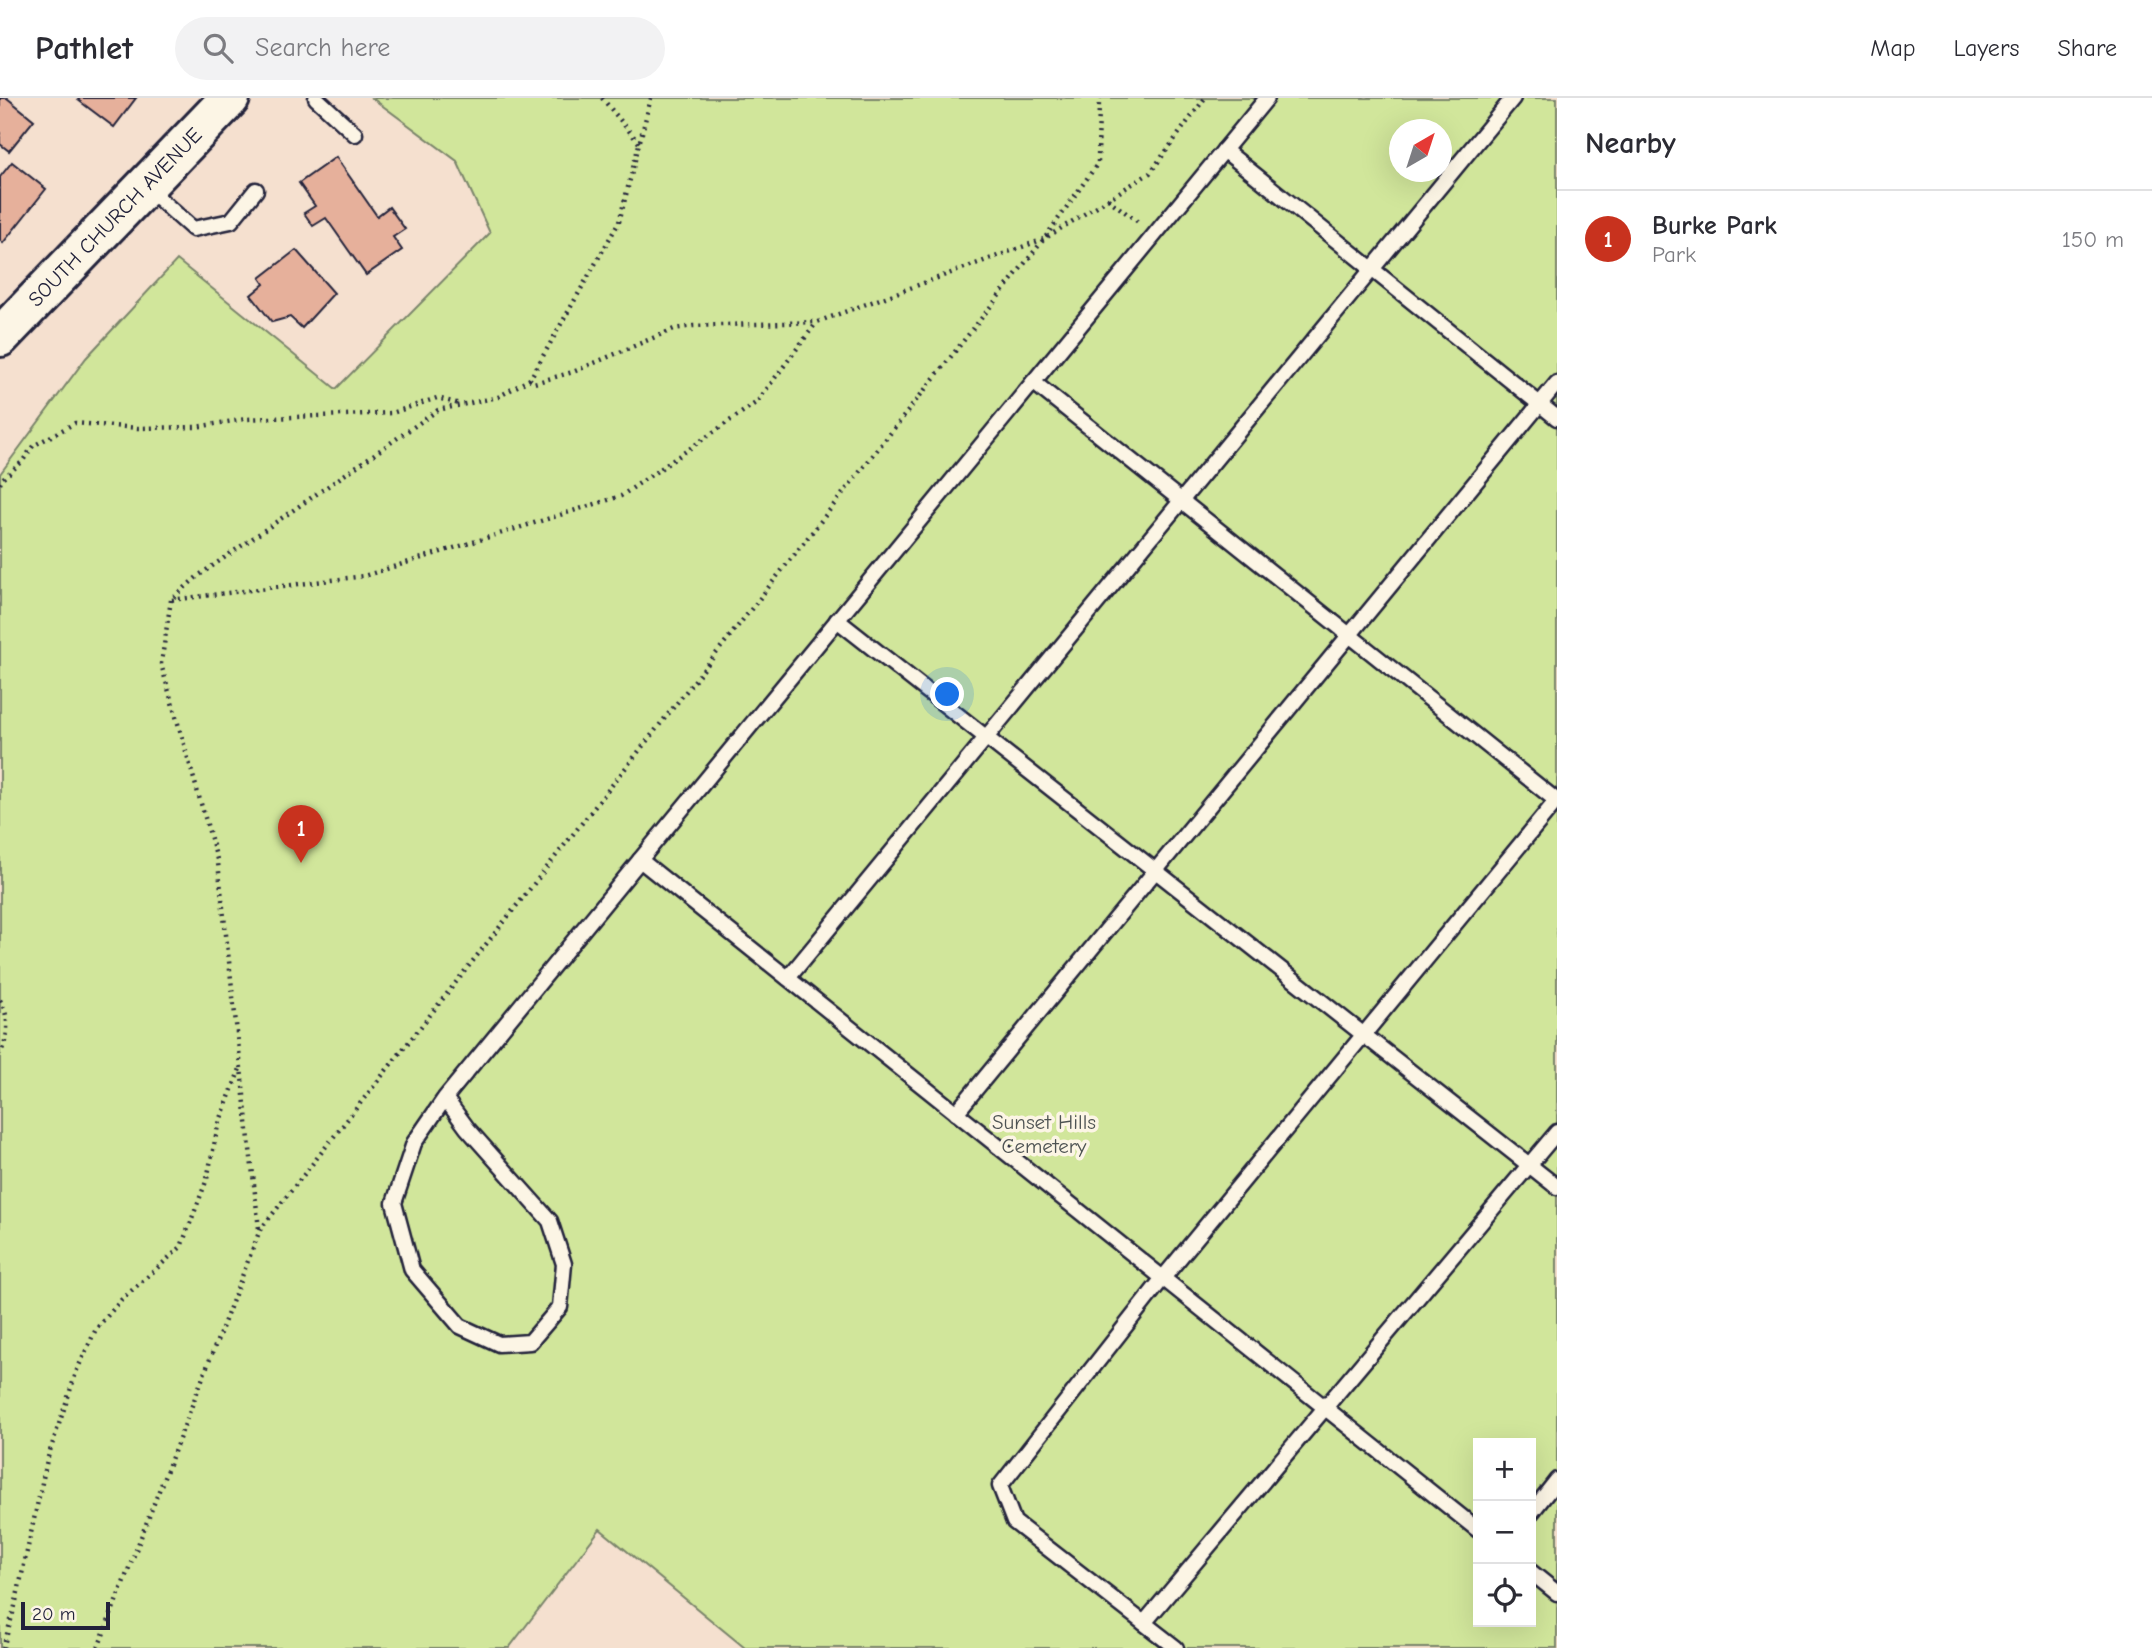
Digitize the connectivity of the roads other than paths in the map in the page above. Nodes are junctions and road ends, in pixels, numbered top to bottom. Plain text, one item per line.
1 (230, 98) edge
2 (316, 98) edge
3 (1267, 98) edge
4 (1513, 98) edge
5 (355, 134) dead end
6 (1224, 150) junction
7 (145, 187) junction
8 (256, 190) dead end
9 (1372, 269) junction
10 (0, 337) edge
11 (1033, 382) junction
12 (1557, 383) edge
13 (1539, 404) junction
14 (1557, 418) edge
15 (1182, 500) junction
16 (838, 620) junction
17 (1350, 635) junction
18 (986, 737) junction
19 (1557, 801) edge
20 (640, 860) junction
21 (1156, 871) junction
22 (788, 978) junction
23 (1364, 1034) junction
24 (445, 1098) junction
25 (956, 1113) junction
26 (1557, 1132) edge
27 (1530, 1165) junction
28 (1557, 1187) edge
29 (1163, 1278) junction
30 (1325, 1408) junction
31 (1557, 1480) edge
32 (1536, 1507) edge
33 (1473, 1526) edge
34 (1536, 1576) edge
35 (1557, 1593) edge
36 (1144, 1623) junction
37 (1176, 1648) edge

1 - 7 street, SOUTH CHURCH AVENUE
2 - 5 lane
3 - 6 lane
4 - 9 lane
6 - 9 lane
6 - 11 lane
7 - 8 lane
7 - 10 street, SOUTH CHURCH AVENUE
9 - 13 lane
9 - 15 lane
11 - 15 lane
11 - 16 lane
12 - 13 lane
13 - 14 lane
13 - 17 lane
15 - 17 lane
15 - 18 lane
16 - 18 lane
16 - 20 lane
17 - 19 lane
17 - 21 lane
18 - 21 lane
18 - 22 lane
19 - 23 lane
20 - 22 lane
20 - 24 lane
21 - 23 lane
21 - 25 lane
22 - 25 lane
23 - 27 lane
23 - 29 lane
24 - 24 lane
25 - 29 lane
26 - 27 lane
27 - 28 lane
27 - 30 lane
29 - 30 lane
29 - 36 lane
30 - 33 lane
30 - 36 lane
31 - 32 lane
34 - 35 lane
36 - 37 lane

